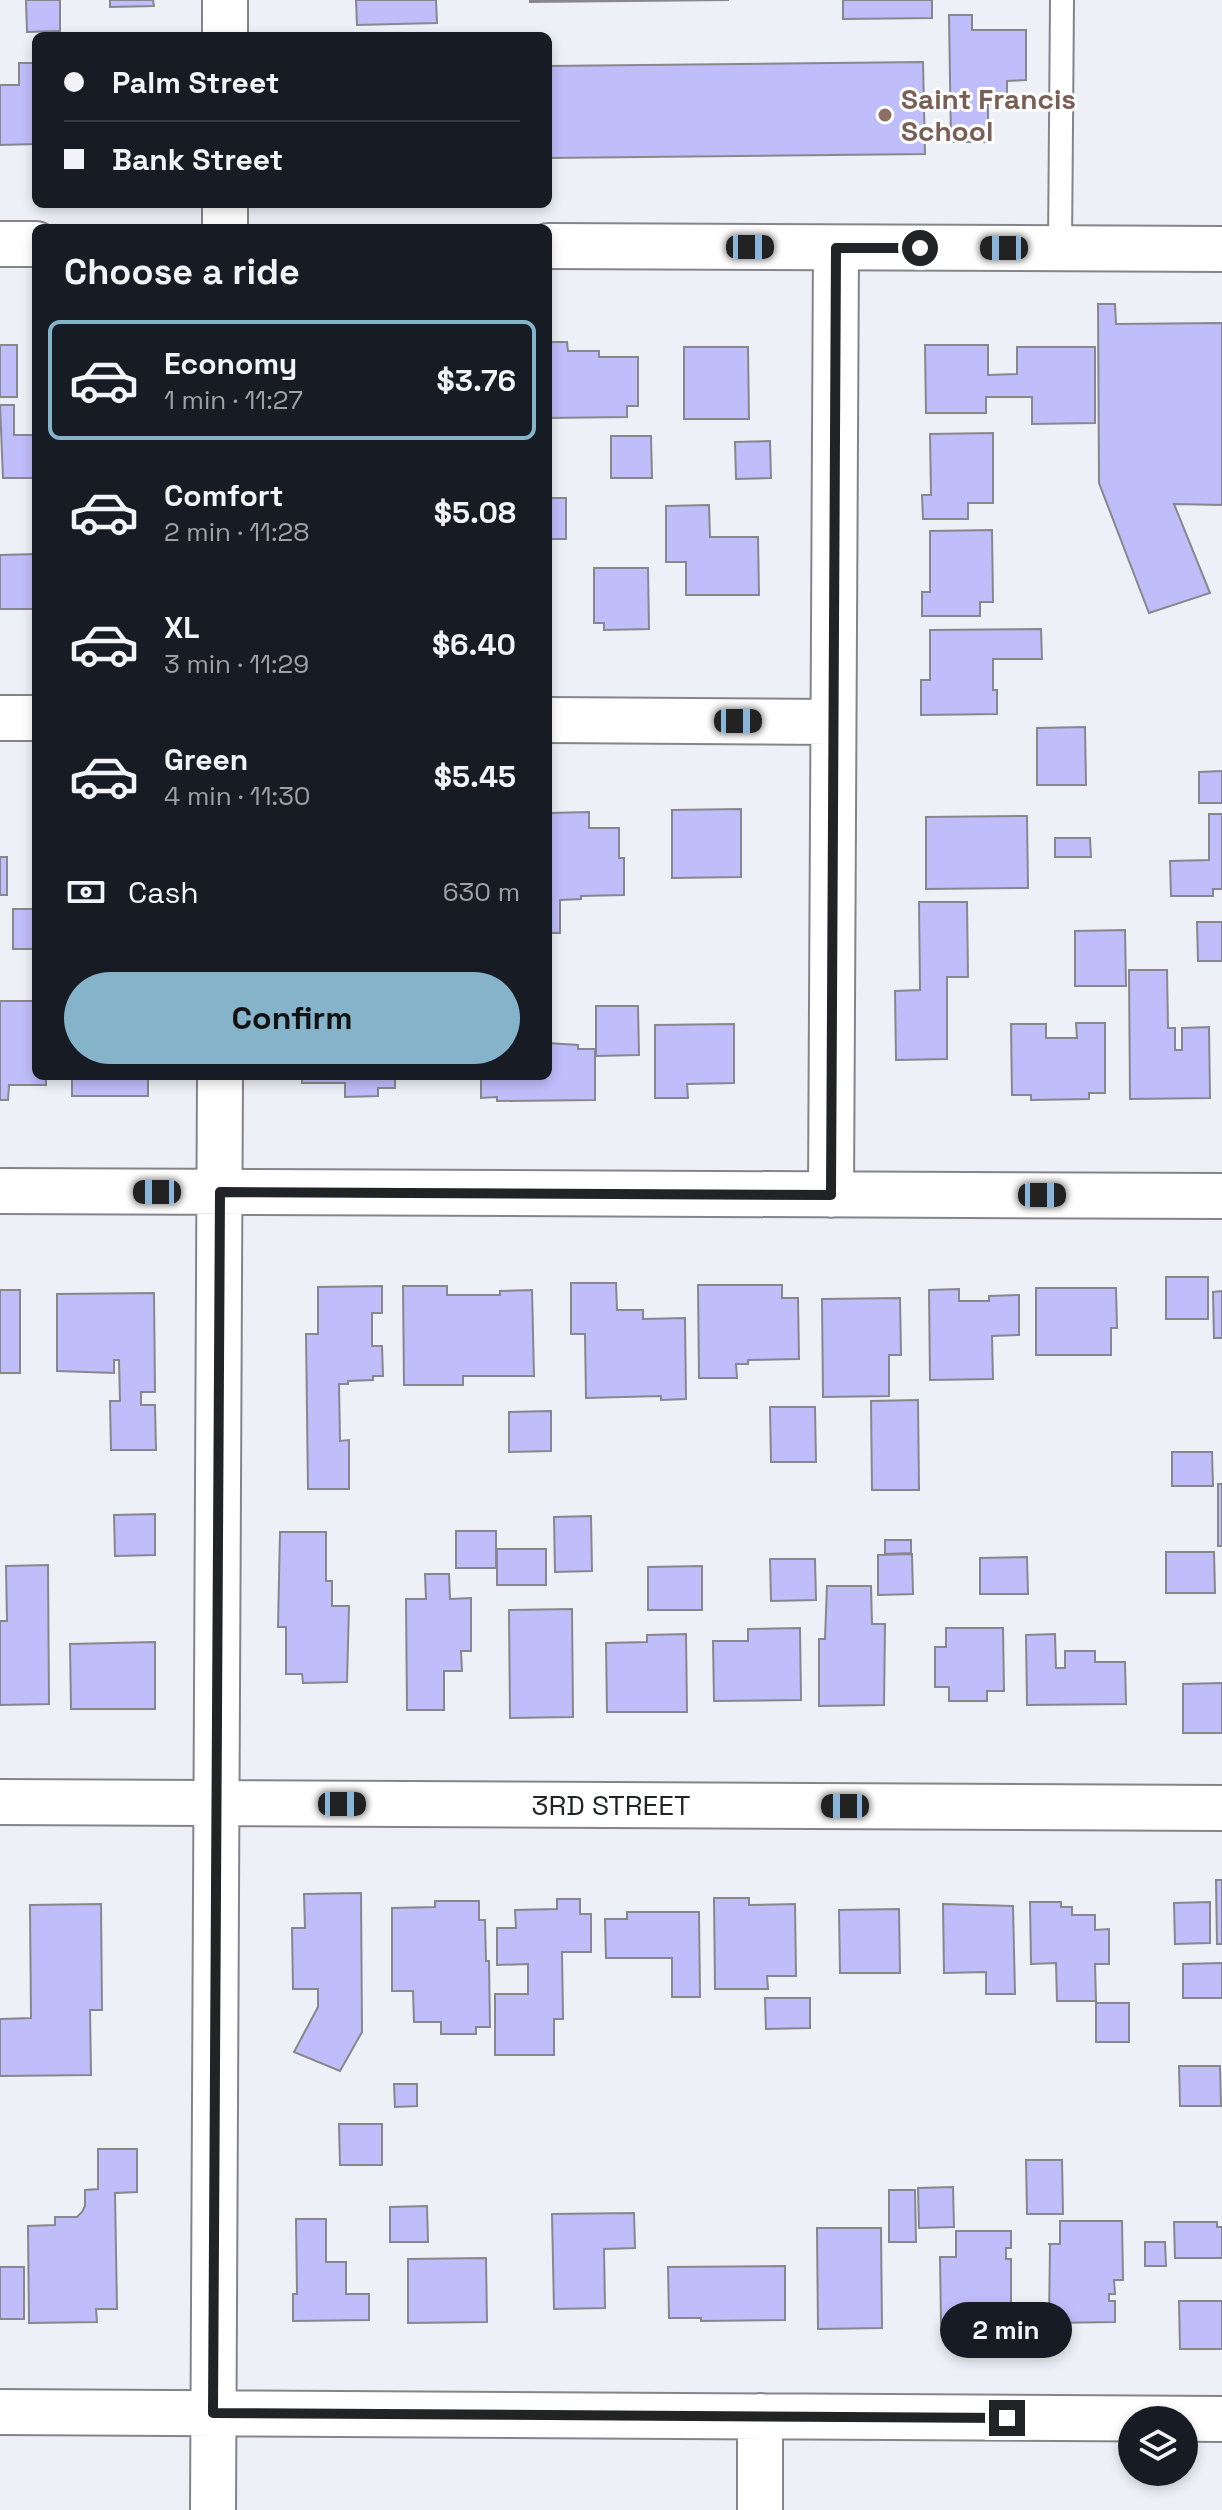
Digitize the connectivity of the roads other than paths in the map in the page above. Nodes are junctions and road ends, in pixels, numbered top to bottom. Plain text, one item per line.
1 (225, 0) edge
2 (1062, 0) edge
3 (225, 32) edge
4 (0, 244) edge
5 (32, 244) edge
6 (552, 246) edge
7 (836, 248) junction
8 (1060, 248) junction
9 (1222, 249) edge
10 (0, 718) edge
11 (32, 718) edge
12 (552, 720) edge
13 (833, 722) junction
14 (220, 1080) edge
15 (0, 1191) edge
16 (220, 1192) junction
17 (831, 1195) junction
18 (1222, 1196) edge
19 (0, 1802) edge
20 (216, 1803) junction
21 (1222, 1808) edge
22 (0, 2412) edge
23 (213, 2413) junction
24 (760, 2416) junction
25 (1222, 2419) edge
26 (213, 2510) edge
27 (760, 2510) edge

1 - 3 street
2 - 8 lane
4 - 5 street
6 - 7 street
7 - 8 street
7 - 13 street
8 - 9 street
10 - 11 street
12 - 13 street
13 - 17 street
14 - 16 street
15 - 16 street
16 - 17 street
16 - 20 street
17 - 18 street
19 - 20 street, 3RD STREET
20 - 21 street, 3RD STREET
20 - 23 street
22 - 23 street
23 - 24 street
23 - 26 street
24 - 25 street
24 - 27 street

